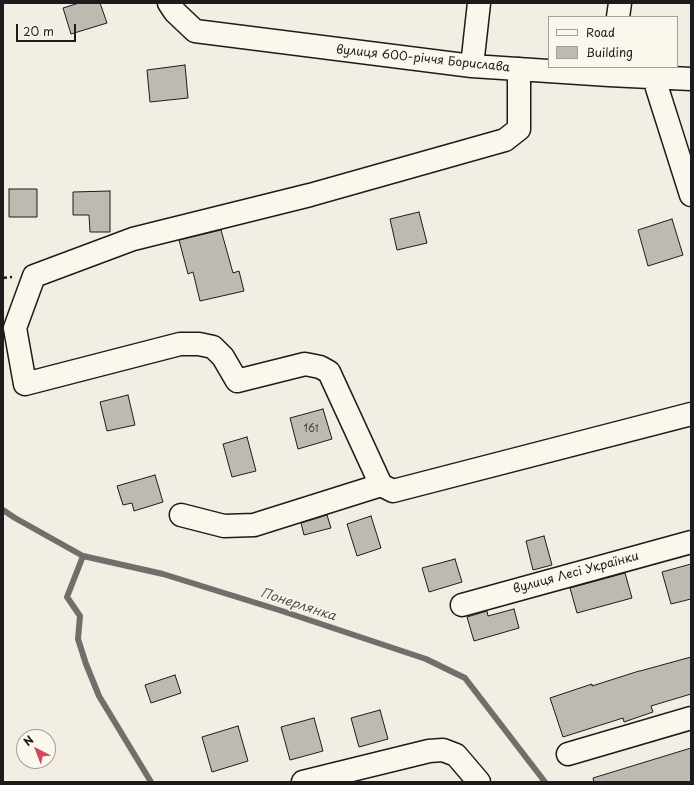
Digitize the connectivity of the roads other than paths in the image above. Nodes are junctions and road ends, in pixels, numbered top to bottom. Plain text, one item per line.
1 (169, 3) edge
2 (479, 3) edge
3 (620, 3) edge
4 (618, 16) edge
5 (472, 66) junction
6 (519, 69) junction
7 (610, 71) edge
8 (659, 76) junction
9 (691, 78) edge
10 (691, 195) edge
11 (691, 414) edge
12 (381, 486) junction
13 (181, 515) dead end
14 (691, 542) edge
15 (462, 605) dead end
16 (691, 718) edge
17 (568, 754) dead end
18 (303, 782) edge
19 (479, 782) edge

1 - 5 street, вулиця 600-річчя Борислава
2 - 5 street
3 - 4 street
5 - 6 street, вулиця 600-річчя Борислава
6 - 7 street, вулиця 600-річчя Борислава
6 - 12 street
7 - 8 street, вулиця 600-річчя Борислава
8 - 9 street, вулиця 600-річчя Борислава
8 - 10 street
11 - 12 street
12 - 13 street
14 - 15 street, вулиця Лесі Українки
16 - 17 street
18 - 19 street

